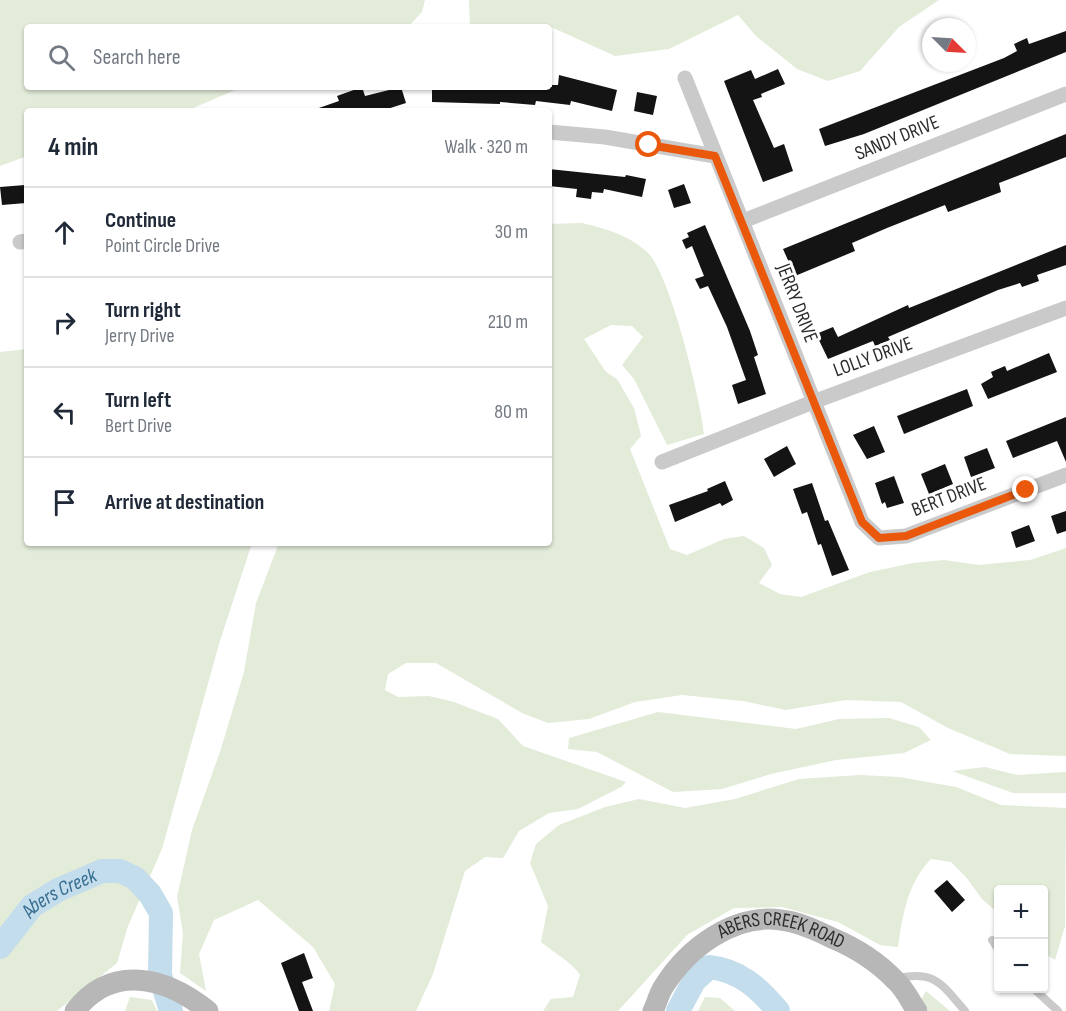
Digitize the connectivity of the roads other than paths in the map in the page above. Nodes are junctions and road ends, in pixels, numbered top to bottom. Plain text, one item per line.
1 (685, 78) dead end
2 (1066, 94) edge
3 (552, 132) edge
4 (715, 156) junction
5 (743, 221) junction
6 (1066, 308) edge
7 (813, 402) junction
8 (662, 462) dead end
9 (1066, 475) edge
10 (879, 538) joint
11 (992, 940) dead end
12 (994, 943) edge
13 (894, 978) junction
14 (1038, 993) edge
15 (75, 1011) edge
16 (208, 1011) edge
17 (653, 1011) edge
18 (917, 1011) edge
19 (965, 1011) edge
20 (1058, 1011) edge

1 - 4 street, JERRY DRIVE
2 - 5 street, SANDY DRIVE
3 - 4 street
4 - 5 street, JERRY DRIVE
5 - 7 street, JERRY DRIVE
6 - 7 street, LOLLY DRIVE
7 - 8 street, LOLLY DRIVE
7 - 10 street, JERRY DRIVE
9 - 10 street, BERT DRIVE
11 - 12 lane
13 - 17 street, ABERS CREEK ROAD
13 - 18 street, ABERS CREEK ROAD
13 - 19 lane
14 - 20 lane
15 - 16 street

